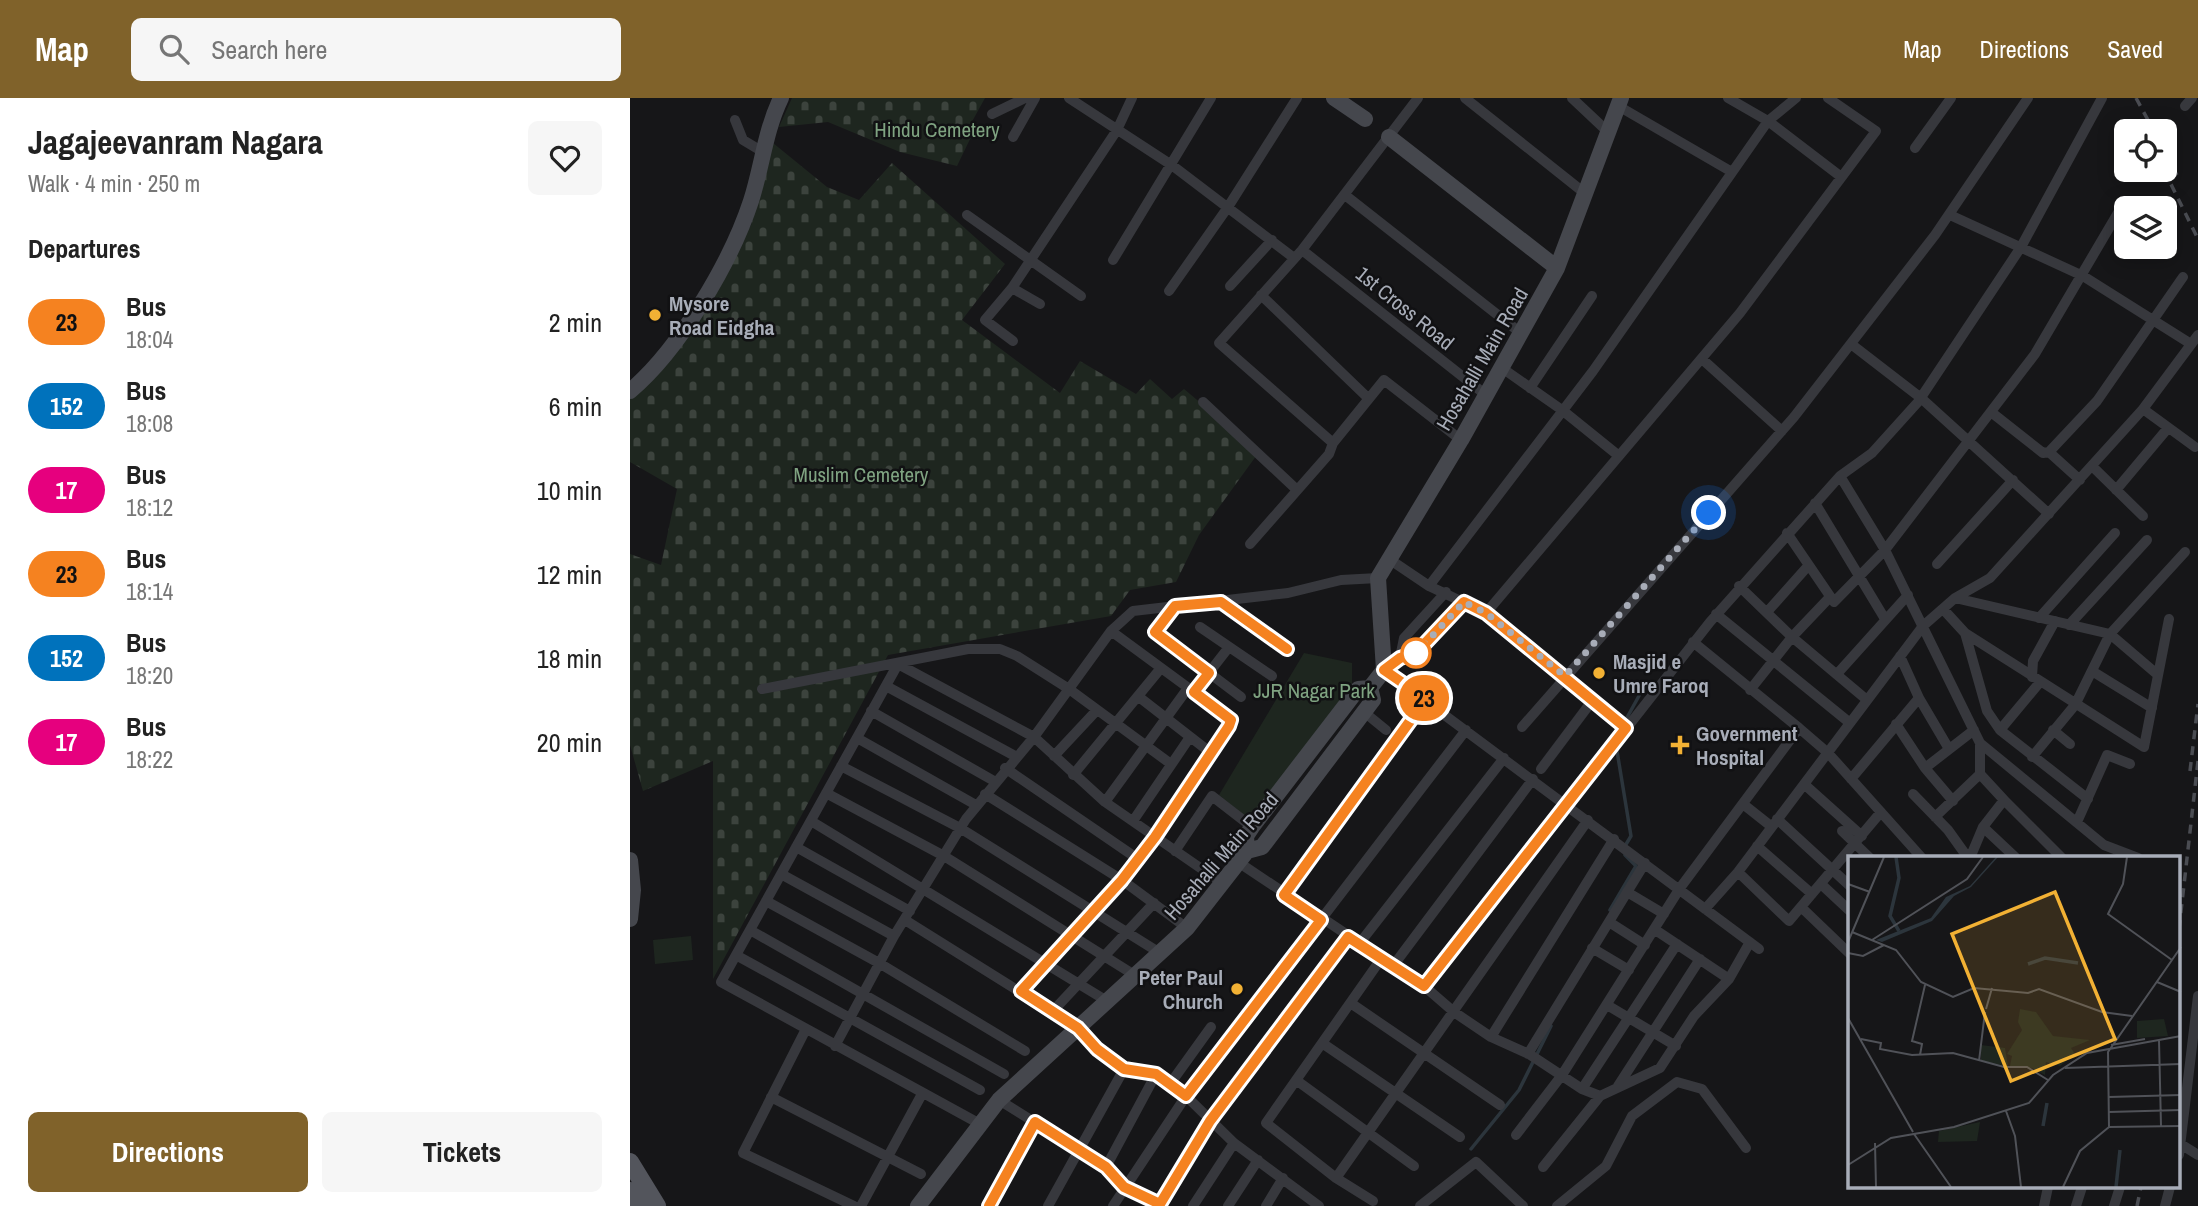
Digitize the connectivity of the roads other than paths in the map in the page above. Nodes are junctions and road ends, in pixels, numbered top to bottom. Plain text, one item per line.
1 (1025, 98) edge
2 (1035, 98) edge
3 (1069, 98) edge
4 (1132, 98) edge
5 (1212, 98) edge
6 (1297, 98) edge
7 (1334, 98) edge
8 (1418, 98) edge
9 (1465, 98) edge
10 (1572, 98) edge
11 (1728, 98) edge
12 (1796, 98) edge
13 (1828, 98) edge
14 (1951, 98) edge
15 (2028, 98) edge
16 (2102, 98) edge
17 (775, 102) edge
18 (1621, 102) edge
19 (992, 114) dead end
20 (1365, 119) dead end
21 (735, 120) dead end
22 (1768, 121) junction
23 (1117, 130) junction
24 (1607, 131) junction
25 (1389, 136) junction
26 (1013, 137) dead end
27 (1915, 148) dead end
28 (764, 152) junction
29 (1173, 166) junction
30 (1732, 172) junction
31 (1840, 176) junction
32 (1345, 195) junction
33 (1587, 195) junction
34 (1228, 207) junction
35 (967, 215) dead end
36 (1950, 215) junction
37 (2114, 220) edge
38 (1272, 240) junction
39 (2021, 247) junction
40 (1298, 254) junction
41 (1113, 260) dead end
42 (1029, 262) junction
43 (1557, 268) junction
44 (2083, 276) junction
45 (2183, 277) dead end
46 (1230, 286) dead end
47 (1012, 288) junction
48 (1169, 291) dead end
49 (1261, 295) junction
50 (1081, 296) dead end
51 (1592, 296) dead end
52 (1040, 304) dead end
53 (2154, 320) junction
54 (1522, 334) junction
55 (2195, 340) edge
56 (1013, 341) dead end
57 (1851, 344) junction
58 (1702, 359) junction
59 (1502, 368) junction
60 (1530, 388) junction
61 (630, 391) edge
62 (1486, 395) junction
63 (1368, 398) junction
64 (1921, 398) junction
65 (1203, 402) dead end
66 (2143, 409) junction
67 (1562, 410) junction
68 (1991, 412) junction
69 (2168, 428) junction
70 (1782, 431) junction
71 (1461, 440) junction
72 (1969, 441) junction
73 (1333, 443) junction
74 (2195, 447) dead end
75 (2049, 452) junction
76 (1619, 456) junction
77 (2092, 466) junction
78 (1840, 476) junction
79 (2013, 480) junction
80 (2080, 480) junction
81 (1296, 489) junction
82 (2116, 490) junction
83 (1815, 503) junction
84 (2049, 514) junction
85 (2143, 516) dead end
86 (1787, 533) junction
87 (2115, 533) dead end
88 (2147, 540) dead end
89 (1250, 544) dead end
90 (1885, 551) junction
91 (2185, 552) dead end
92 (1389, 559) junction
93 (1937, 564) dead end
94 (1808, 566) junction
95 (1857, 576) junction
96 (1378, 578) junction
97 (1429, 586) junction
98 (1739, 586) junction
99 (1446, 592) junction
100 (1908, 595) junction
101 (1830, 597) junction
102 (1955, 598) junction
103 (1221, 602) junction
104 (1464, 602) junction
105 (1175, 606) junction
106 (1942, 609) junction
107 (1767, 612) junction
108 (1486, 613) junction
109 (1716, 614) junction
110 (2039, 618) junction
111 (1885, 619) junction
112 (2169, 619) dead end
113 (2055, 621) junction
114 (1923, 625) junction
115 (2069, 625) junction
116 (1200, 627) dead end
117 (1111, 631) junction
118 (1965, 633) junction
119 (2110, 634) junction
120 (1792, 637) junction
121 (1693, 642) junction
122 (1228, 647) junction
123 (1287, 649) dead end
124 (1900, 656) junction
125 (1400, 658) junction
126 (1773, 661) junction
127 (898, 664) junction
128 (1161, 668) junction
129 (1384, 670) junction
130 (2092, 671) junction
131 (1209, 673) junction
132 (1837, 674) junction
133 (2158, 675) junction
134 (1272, 676) dead end
135 (1565, 676) junction
136 (2036, 680) junction
137 (886, 686) junction
138 (1370, 688) junction
139 (762, 689) dead end
140 (1069, 689) junction
141 (1191, 690) junction
142 (1750, 691) junction
143 (1139, 697) junction
144 (1241, 697) dead end
145 (1919, 698) junction
146 (1426, 699) junction
147 (1867, 700) junction
148 (1592, 701) junction
149 (2075, 705) junction
150 (2152, 708) junction
151 (1097, 710) junction
152 (871, 712) junction
153 (1364, 712) junction
154 (1166, 718) junction
155 (1850, 723) junction
156 (1116, 724) junction
157 (1896, 724) junction
158 (1522, 727) dead end
159 (1799, 728) junction
160 (1386, 730) dead end
161 (1466, 730) junction
162 (1974, 730) junction
163 (2000, 730) junction
164 (2053, 730) junction
165 (1619, 732) junction
166 (1034, 737) junction
167 (1190, 737) junction
168 (857, 738) junction
169 (1980, 743) junction
170 (2070, 744) dead end
171 (1146, 746) junction
172 (1949, 749) junction
173 (1828, 752) junction
174 (1212, 753) junction
175 (1015, 756) junction
176 (1054, 756) junction
177 (2032, 757) junction
178 (1504, 758) junction
179 (1171, 764) junction
180 (2130, 764) dead end
181 (841, 766) junction
182 (1005, 768) junction
183 (1925, 768) junction
184 (1541, 769) dead end
185 (1073, 775) junction
186 (1980, 775) junction
187 (1533, 779) junction
188 (1851, 779) junction
189 (994, 781) junction
190 (1804, 784) junction
191 (826, 793) junction
192 (985, 794) junction
193 (1913, 794) dead end
194 (2088, 799) junction
195 (1953, 800) junction
196 (2004, 800) junction
197 (1105, 803) junction
198 (1743, 804) junction
199 (976, 805) junction
200 (1568, 805) junction
201 (1881, 813) junction
202 (1936, 817) junction
203 (1588, 820) junction
204 (811, 821) junction
205 (1133, 821) junction
206 (2077, 822) junction
207 (1774, 823) junction
208 (1252, 827) junction
209 (1983, 827) junction
210 (960, 828) junction
211 (1842, 831) dead end
212 (1155, 837) junction
213 (1268, 840) junction
214 (1859, 840) junction
215 (1621, 845) junction
216 (2105, 845) junction
217 (1757, 846) junction
218 (796, 847) junction
219 (1175, 851) junction
220 (944, 856) junction
221 (1242, 856) junction
222 (1869, 856) edge
223 (1920, 856) edge
224 (1967, 856) edge
225 (1970, 856) edge
226 (2014, 856) edge
227 (2060, 856) edge
228 (2103, 856) edge
229 (2132, 856) edge
230 (1138, 859) junction
231 (630, 860) edge
232 (1645, 863) junction
233 (1832, 870) junction
234 (1738, 872) junction
235 (781, 874) junction
236 (1122, 880) junction
237 (1222, 883) junction
238 (1821, 884) junction
239 (1848, 884) edge
240 (925, 888) junction
241 (1681, 888) junction
242 (1627, 892) junction
243 (1812, 894) junction
244 (1284, 895) junction
245 (766, 901) junction
246 (1154, 903) junction
247 (1801, 907) junction
248 (1705, 909) junction
249 (1848, 909) edge
250 (1094, 912) junction
251 (1664, 914) junction
252 (907, 916) junction
253 (630, 919) edge
254 (1321, 920) junction
255 (1609, 922) junction
256 (1186, 928) junction
257 (1654, 929) junction
258 (750, 930) junction
259 (1128, 933) junction
260 (894, 936) junction
261 (1348, 937) junction
262 (1070, 938) junction
263 (1359, 944) junction
264 (1677, 944) junction
265 (1645, 945) junction
266 (1592, 948) junction
267 (1848, 952) edge
268 (1160, 953) junction
269 (736, 955) junction
270 (1105, 957) junction
271 (1381, 959) junction
272 (1700, 959) junction
273 (880, 963) junction
274 (1046, 964) junction
275 (1394, 967) junction
276 (1629, 970) junction
277 (1136, 976) junction
278 (1729, 979) junction
279 (1079, 984) junction
280 (1424, 986) junction
281 (1021, 991) junction
282 (862, 995) junction
283 (2198, 997) edge
284 (1107, 1001) junction
285 (1352, 1004) junction
286 (1607, 1005) junction
287 (1052, 1012) junction
288 (1454, 1013) junction
289 (849, 1019) junction
290 (1628, 1019) junction
291 (1211, 1027) dead end
292 (1078, 1028) junction
293 (806, 1030) junction
294 (1654, 1033) junction
295 (1491, 1037) junction
296 (1322, 1043) junction
297 (835, 1046) junction
298 (1676, 1046) junction
299 (1025, 1051) dead end
300 (1424, 1055) junction
301 (1533, 1057) junction
302 (1124, 1069) junction
303 (1004, 1074) dead end
304 (1156, 1074) junction
305 (1562, 1075) junction
306 (1296, 1080) junction
307 (1170, 1084) junction
308 (1618, 1086) junction
309 (1582, 1089) junction
310 (980, 1090) dead end
311 (922, 1094) junction
312 (1396, 1094) junction
313 (1186, 1096) junction
314 (1600, 1096) junction
315 (771, 1097) junction
316 (999, 1100) junction
317 (1500, 1105) dead end
318 (1210, 1121) junction
319 (1035, 1122) junction
320 (980, 1124) junction
321 (1366, 1133) junction
322 (1516, 1135) dead end
323 (1460, 1137) dead end
324 (1234, 1143) junction
325 (1746, 1149) dead end
326 (1080, 1150) junction
327 (2180, 1150) edge
328 (2198, 1155) edge
329 (888, 1157) junction
330 (1258, 1160) junction
331 (630, 1162) edge
332 (1414, 1166) dead end
333 (1106, 1167) junction
334 (1543, 1167) dead end
335 (921, 1174) dead end
336 (1283, 1178) junction
337 (1336, 1178) junction
338 (1124, 1187) junction
339 (2048, 1188) edge
340 (2082, 1188) edge
341 (2120, 1188) edge
342 (2170, 1188) edge
343 (630, 1192) edge
344 (1373, 1200) dead end
345 (1304, 1201) edge
346 (1564, 1203) edge
347 (1161, 1205) edge
348 (639, 1206) edge
349 (657, 1206) edge
350 (854, 1206) edge
351 (861, 1206) edge
352 (918, 1206) edge
353 (989, 1206) edge
354 (1048, 1206) edge
355 (1113, 1206) edge
356 (1193, 1206) edge
357 (1228, 1206) edge
358 (1266, 1206) edge
359 (1319, 1206) edge
360 (1420, 1206) edge
361 (1523, 1206) edge
362 (2044, 1206) edge
363 (2077, 1206) edge
364 (2114, 1206) edge
365 (2165, 1206) edge

1 - 19 street
2 - 26 street
3 - 23 street, 1st Cross Road
4 - 23 street
5 - 29 street
6 - 34 street
7 - 20 street
8 - 25 street
9 - 33 street
10 - 24 street
11 - 22 street
12 - 22 street
13 - 31 street
14 - 27 street
15 - 36 street
16 - 39 street
17 - 28 street
18 - 24 street, Hosahalli Main Road
18 - 30 street
21 - 28 street
22 - 30 street
22 - 31 street
23 - 29 street, 1st Cross Road
23 - 42 street
24 - 33 street, Hosahalli Main Road
25 - 32 street
25 - 43 street
28 - 61 street
29 - 34 street, 1st Cross Road
29 - 41 street
30 - 67 street
31 - 58 street
32 - 40 street
32 - 54 street
33 - 43 street, Hosahalli Main Road
34 - 38 street, 1st Cross Road
34 - 48 street
35 - 42 street
36 - 39 street
36 - 57 street
37 - 44 street
38 - 40 street, 1st Cross Road
38 - 46 street
39 - 44 street
39 - 64 street
40 - 49 street
40 - 62 street, 1st Cross Road
42 - 47 street
42 - 50 street
43 - 54 street, Hosahalli Main Road
44 - 53 street
44 - 68 street
45 - 53 street
47 - 52 street
47 - 56 street
49 - 63 street
49 - 73 street
51 - 60 street
53 - 55 street
53 - 75 street
54 - 59 street, Hosahalli Main Road
55 - 66 street
57 - 64 street
57 - 70 street
58 - 70 street
58 - 76 street
59 - 60 street
59 - 62 street, Hosahalli Main Road
60 - 67 street
62 - 71 street, Hosahalli Main Road
63 - 71 street
63 - 73 street
64 - 72 street
64 - 78 street
65 - 81 street
66 - 69 street
66 - 77 street
67 - 76 street
67 - 97 street
68 - 72 street
68 - 75 street
69 - 74 street
69 - 82 street
70 - 135 street
71 - 92 street, Hosahalli Main Road
72 - 79 street
72 - 90 street
73 - 81 street
75 - 80 street
76 - 108 street
77 - 80 street
77 - 82 street
78 - 83 street
78 - 90 street
79 - 84 street
79 - 93 street
80 - 84 street
81 - 89 street
82 - 85 street
83 - 86 street
83 - 95 street
84 - 102 street
86 - 94 street
86 - 98 street
87 - 110 street
88 - 115 street
90 - 95 street
90 - 100 street
91 - 119 street
92 - 96 street, Hosahalli Main Road
92 - 97 street
94 - 101 street
94 - 107 street
95 - 101 street
95 - 111 street
96 - 103 street
96 - 129 street
97 - 99 street
98 - 107 street
98 - 109 street
99 - 104 street
99 - 125 street
100 - 111 street
100 - 114 street
101 - 120 street
102 - 106 street
102 - 110 street
103 - 105 street
103 - 123 street
104 - 108 street
104 - 125 street
105 - 117 street
105 - 131 street
106 - 114 street
106 - 118 street
107 - 120 street
108 - 135 street
109 - 121 street
109 - 126 street
110 - 113 street
111 - 132 street
112 - 133 street
113 - 115 street
113 - 136 street
114 - 124 street
114 - 162 street
115 - 119 street
116 - 122 street
117 - 128 street
117 - 140 street
118 - 136 street
118 - 163 street
119 - 130 street
119 - 133 street
120 - 126 street
120 - 132 street
121 - 142 street
121 - 165 street
122 - 131 street
122 - 134 street
124 - 145 street
124 - 147 street
125 - 129 street
126 - 142 street
126 - 155 street
127 - 137 street
127 - 139 street
127 - 140 street
127 - 166 street
128 - 141 street
128 - 143 street
129 - 138 street, Hosahalli Main Road
129 - 146 street
130 - 149 street
130 - 150 street
131 - 141 street
131 - 144 street
132 - 147 street
133 - 150 street
135 - 148 street
135 - 158 street
136 - 149 street
136 - 163 street
137 - 152 street
137 - 175 street
138 - 153 street, Hosahalli Main Road
138 - 208 street
140 - 151 street
140 - 166 street
141 - 154 street
141 - 174 street
142 - 159 street
143 - 154 street
143 - 156 street
145 - 157 street
145 - 172 street
146 - 161 street
146 - 244 street
147 - 155 street
148 - 165 street
148 - 184 street
149 - 150 street
149 - 164 street
151 - 156 street
151 - 176 street
152 - 168 street
152 - 189 street
153 - 160 street
153 - 213 street, Hosahalli Main Road
154 - 167 street
154 - 171 street
155 - 173 street
156 - 171 street
156 - 185 street
157 - 183 street
157 - 188 street
159 - 173 street
159 - 198 street
161 - 178 street
161 - 254 street
162 - 169 street
162 - 172 street
163 - 177 street
164 - 170 street
164 - 177 street
165 - 200 street
166 - 175 street
166 - 176 street
167 - 174 street
167 - 179 street
168 - 181 street
168 - 199 street
169 - 186 street
169 - 206 street
171 - 179 street
171 - 197 street
172 - 183 street
173 - 188 street
173 - 190 street
174 - 212 street
175 - 182 street
176 - 185 street
177 - 194 street
178 - 187 street
178 - 263 street
179 - 205 street
180 - 194 street
181 - 191 street
181 - 210 street
182 - 189 street
182 - 230 street
183 - 195 street
185 - 197 street
186 - 195 street
186 - 196 street
187 - 200 street
187 - 275 street
188 - 201 street
189 - 192 street
190 - 207 street
190 - 214 street
191 - 204 street
191 - 220 street
192 - 199 street
192 - 236 street
193 - 202 street
194 - 206 street
195 - 202 street
196 - 209 street
196 - 227 street
197 - 205 street
198 - 207 street
198 - 241 street
199 - 210 street
200 - 203 street
200 - 280 street
201 - 214 street
201 - 223 street
202 - 224 street
203 - 215 street
203 - 288 street
204 - 218 street
204 - 240 street
205 - 212 street
206 - 216 street
207 - 217 street
207 - 233 street
208 - 213 street
208 - 219 street
208 - 221 street
209 - 225 street
209 - 226 street
210 - 220 street
210 - 250 street
211 - 214 street
212 - 219 street
212 - 230 street
213 - 221 street, Hosahalli Main Road
214 - 222 street
214 - 233 street
215 - 232 street
215 - 295 street
216 - 228 street
216 - 229 street
217 - 234 street
217 - 243 street
218 - 235 street
218 - 252 street
219 - 237 street
220 - 240 street
220 - 262 street
221 - 237 street, Hosahalli Main Road
221 - 244 street
230 - 236 street
231 - 253 street
232 - 241 street
232 - 242 street
233 - 238 street
233 - 239 street
234 - 247 street
234 - 248 street
235 - 245 street
235 - 260 street
236 - 246 street
236 - 250 street
237 - 256 street, Hosahalli Main Road
238 - 243 street
238 - 249 street
240 - 252 street
240 - 274 street
241 - 248 street
241 - 251 street
242 - 251 street
242 - 255 street
243 - 247 street
244 - 254 street
245 - 258 street
245 - 273 street
246 - 256 street
246 - 259 street
247 - 267 street
248 - 278 street
250 - 259 street
250 - 262 street
251 - 257 street
252 - 260 street
252 - 281 street
254 - 261 street
254 - 313 street
255 - 265 street
255 - 266 street
256 - 268 street, Hosahalli Main Road
257 - 264 street
257 - 265 street
258 - 269 street
258 - 282 street
259 - 268 street
259 - 270 street
260 - 273 street
261 - 263 street
261 - 318 street
262 - 270 street
262 - 274 street
263 - 271 street
264 - 272 street
264 - 290 street
265 - 276 street
266 - 276 street
266 - 301 street
268 - 277 street, Hosahalli Main Road
269 - 289 street
269 - 293 street
270 - 277 street
270 - 279 street
271 - 275 street
271 - 285 street
272 - 278 street
272 - 294 street
273 - 282 street
273 - 299 street
274 - 279 street
274 - 281 street
275 - 280 street
276 - 286 street
277 - 284 street, Hosahalli Main Road
278 - 298 street
279 - 284 street
279 - 287 street
280 - 288 street
281 - 287 street
282 - 289 street
282 - 303 street
283 - 327 street
284 - 292 street, Hosahalli Main Road
285 - 296 street
285 - 300 street
286 - 290 street
286 - 305 street
287 - 292 street
288 - 295 street
288 - 300 street
289 - 297 street
289 - 310 street
290 - 294 street
290 - 309 street
291 - 307 street
292 - 302 street
292 - 316 street, Hosahalli Main Road
293 - 297 street
293 - 315 street
294 - 298 street
294 - 308 street
295 - 301 street
296 - 306 street
296 - 312 street
297 - 311 street
298 - 308 street
300 - 312 street
300 - 317 street
301 - 305 street
302 - 304 street
302 - 326 street
304 - 307 street
304 - 333 street
305 - 309 street
305 - 322 street
306 - 321 street
306 - 337 street
307 - 313 street
308 - 314 street
309 - 314 street
311 - 320 street
311 - 329 street
312 - 321 street
312 - 323 street
313 - 318 street
313 - 338 street
314 - 334 street
315 - 329 street
315 - 350 street
316 - 319 street
316 - 320 street, Hosahalli Main Road
318 - 324 street
318 - 347 street
319 - 326 street
319 - 353 street
320 - 352 street, Hosahalli Main Road
321 - 332 street
321 - 337 street
324 - 330 street
324 - 356 street
325 - 346 street
326 - 333 street
326 - 354 street
327 - 328 street
329 - 335 street
329 - 351 street
330 - 336 street
330 - 357 street
331 - 349 main road
333 - 338 street
336 - 345 street
336 - 358 street
337 - 344 street
338 - 347 street
338 - 355 street
339 - 362 street
340 - 363 street
341 - 364 street
342 - 365 street
343 - 348 main road
345 - 359 street
360 - 361 street

